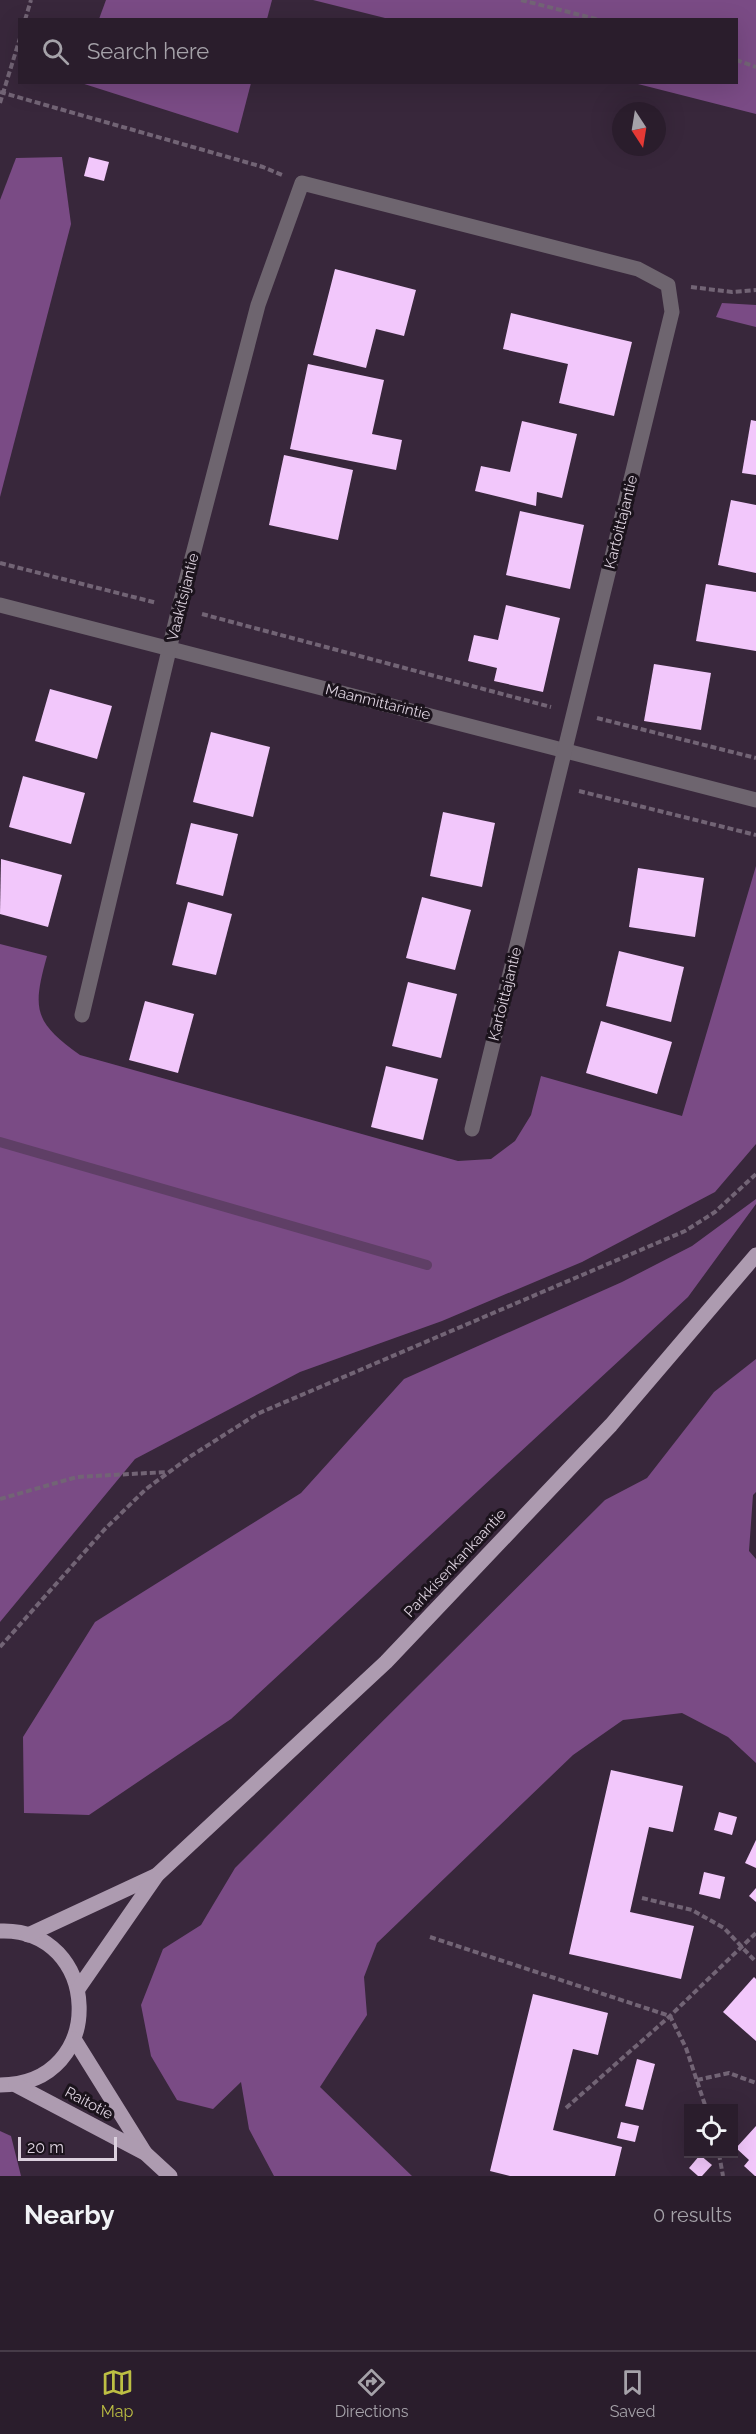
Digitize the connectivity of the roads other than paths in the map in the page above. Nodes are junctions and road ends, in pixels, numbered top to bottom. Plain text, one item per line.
1 (668, 285) joint
2 (0, 605) edge
3 (170, 648) junction
4 (564, 750) junction
5 (756, 800) edge
6 (82, 1015) dead end
7 (472, 1129) dead end
8 (756, 1255) edge
9 (157, 1875) junction
10 (0, 1931) edge
11 (28, 1935) junction
12 (78, 1989) junction
13 (74, 2039) junction
14 (0, 2085) edge
15 (16, 2085) junction
16 (145, 2153) junction
17 (170, 2176) edge

1 - 3 street, Vaakitsijantie
1 - 4 street, Kartoittajantie
2 - 3 street, Maanmittarintie
3 - 4 street, Maanmittarintie
3 - 6 street, Vaakitsijantie
4 - 5 street, Maanmittarintie
4 - 7 street, Kartoittajantie
8 - 9 main road, Parkkisenkankaantie
9 - 11 main road, Parkkisenkankaantie
9 - 12 main road, Parkkisenkankaantie
10 - 11 main road
11 - 12 main road
12 - 13 main road
13 - 15 main road
13 - 16 main road, Raitotie
14 - 15 main road
15 - 16 main road, Raitotie
16 - 17 main road, Raitotie

